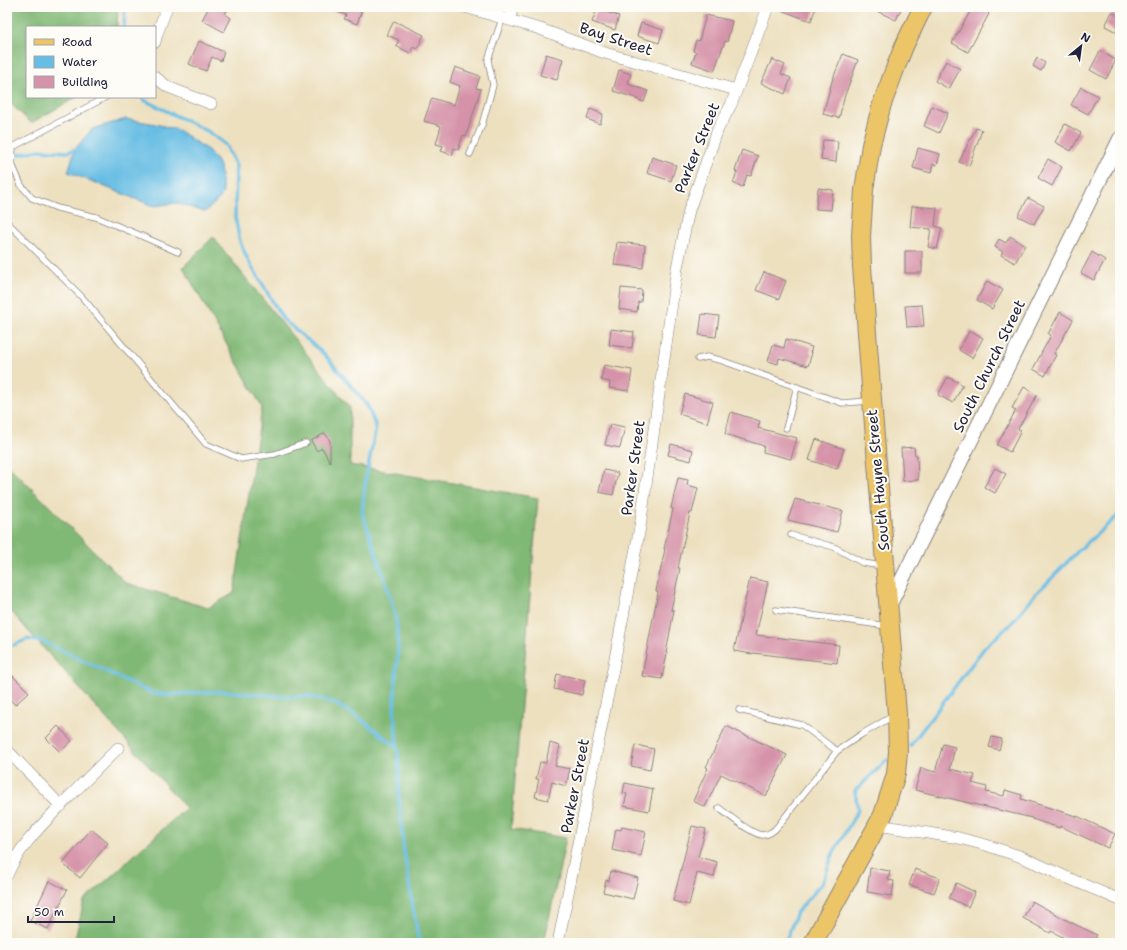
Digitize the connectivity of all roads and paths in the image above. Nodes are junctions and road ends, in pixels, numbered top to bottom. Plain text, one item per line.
1 (167, 7) edge
2 (466, 7) edge
3 (513, 7) edge
4 (768, 7) edge
5 (923, 7) edge
6 (505, 19) junction
7 (156, 38) edge
8 (156, 78) edge
9 (736, 90) junction
10 (104, 98) edge
11 (211, 104) dead end
12 (1120, 139) edge
13 (13, 147) junction
14 (7, 152) edge
15 (470, 154) dead end
16 (7, 222) edge
17 (178, 252) dead end
18 (698, 359) dead end
19 (798, 387) junction
20 (872, 400) junction
21 (786, 428) dead end
22 (306, 443) dead end
23 (791, 534) dead end
24 (885, 566) junction
25 (888, 608) junction
26 (776, 610) dead end
27 (890, 626) junction
28 (739, 710) dead end
29 (897, 714) junction
30 (118, 748) dead end
31 (7, 750) edge
32 (837, 751) junction
33 (61, 806) junction
34 (719, 808) dead end
35 (878, 825) junction
36 (7, 875) edge
37 (1120, 900) edge
38 (558, 943) edge
39 (813, 943) edge

1 - 7 street
2 - 6 street, Bay Street
3 - 6 street
4 - 9 street, Parker Street
5 - 20 main road, South Hayne Street
6 - 9 street, Bay Street
6 - 15 lane
8 - 11 street
9 - 38 street, Parker Street
10 - 13 lane
12 - 25 street, South Church Street
13 - 14 lane
13 - 17 lane
16 - 22 lane
18 - 19 lane
19 - 20 lane
19 - 21 lane
20 - 24 main road, South Hayne Street
23 - 24 lane
24 - 25 main road, South Hayne Street
25 - 27 main road, South Hayne Street
26 - 27 lane
27 - 29 main road, South Hayne Street
28 - 32 lane
29 - 32 lane
29 - 35 main road, South Hayne Street
30 - 33 street
31 - 33 street
32 - 34 lane
33 - 36 street
35 - 37 street
35 - 39 main road, South Hayne Street

